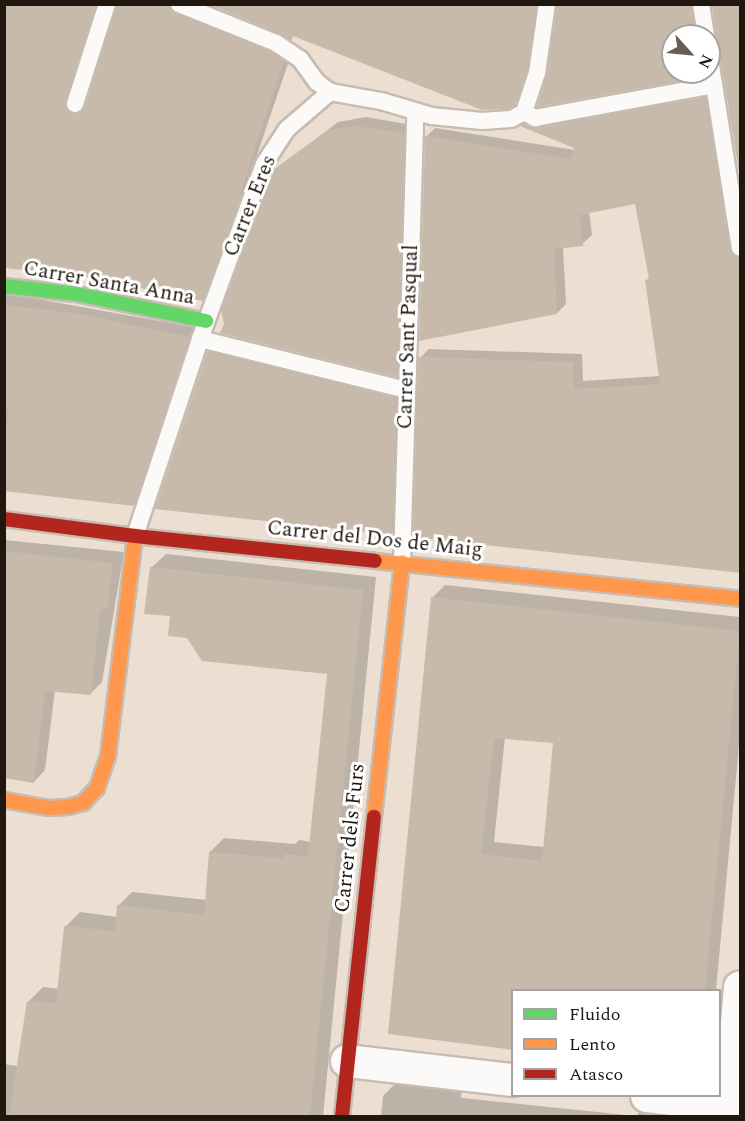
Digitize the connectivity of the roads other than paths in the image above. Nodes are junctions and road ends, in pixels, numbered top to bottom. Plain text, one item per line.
1 (107, 4) edge
2 (179, 4) edge
3 (547, 4) edge
4 (701, 4) edge
5 (704, 24) edge
6 (714, 85) joint
7 (330, 92) junction
8 (75, 104) dead end
9 (415, 112) junction
10 (518, 116) junction
11 (741, 248) edge
12 (4, 286) edge
13 (206, 321) junction
14 (200, 339) junction
15 (406, 390) junction
16 (4, 519) edge
17 (135, 536) junction
18 (402, 563) junction
19 (741, 599) edge
20 (4, 800) edge
21 (741, 987) edge
22 (347, 1061) junction
23 (511, 1080) edge
24 (659, 1097) edge
25 (733, 1109) edge
26 (342, 1116) edge

1 - 8 lane
2 - 7 lane
3 - 10 lane
4 - 5 lane
6 - 10 lane
6 - 11 lane
7 - 9 lane
7 - 13 lane, Carrer Eres
9 - 10 lane
9 - 15 lane, Carrer Sant Pasqual
12 - 13 street, Carrer Santa Anna
13 - 14 lane, Carrer Eres
14 - 15 lane
14 - 17 lane, Carrer Eres
15 - 18 lane, Carrer Sant Pasqual
16 - 17 street, Carrer del Dos de Maig
17 - 18 street, Carrer del Dos de Maig
17 - 20 street
18 - 19 street, Carrer del Dos de Maig
18 - 22 street, Carrer dels Furs
21 - 25 street
22 - 23 street
22 - 26 street, Carrer dels Furs
24 - 25 street

